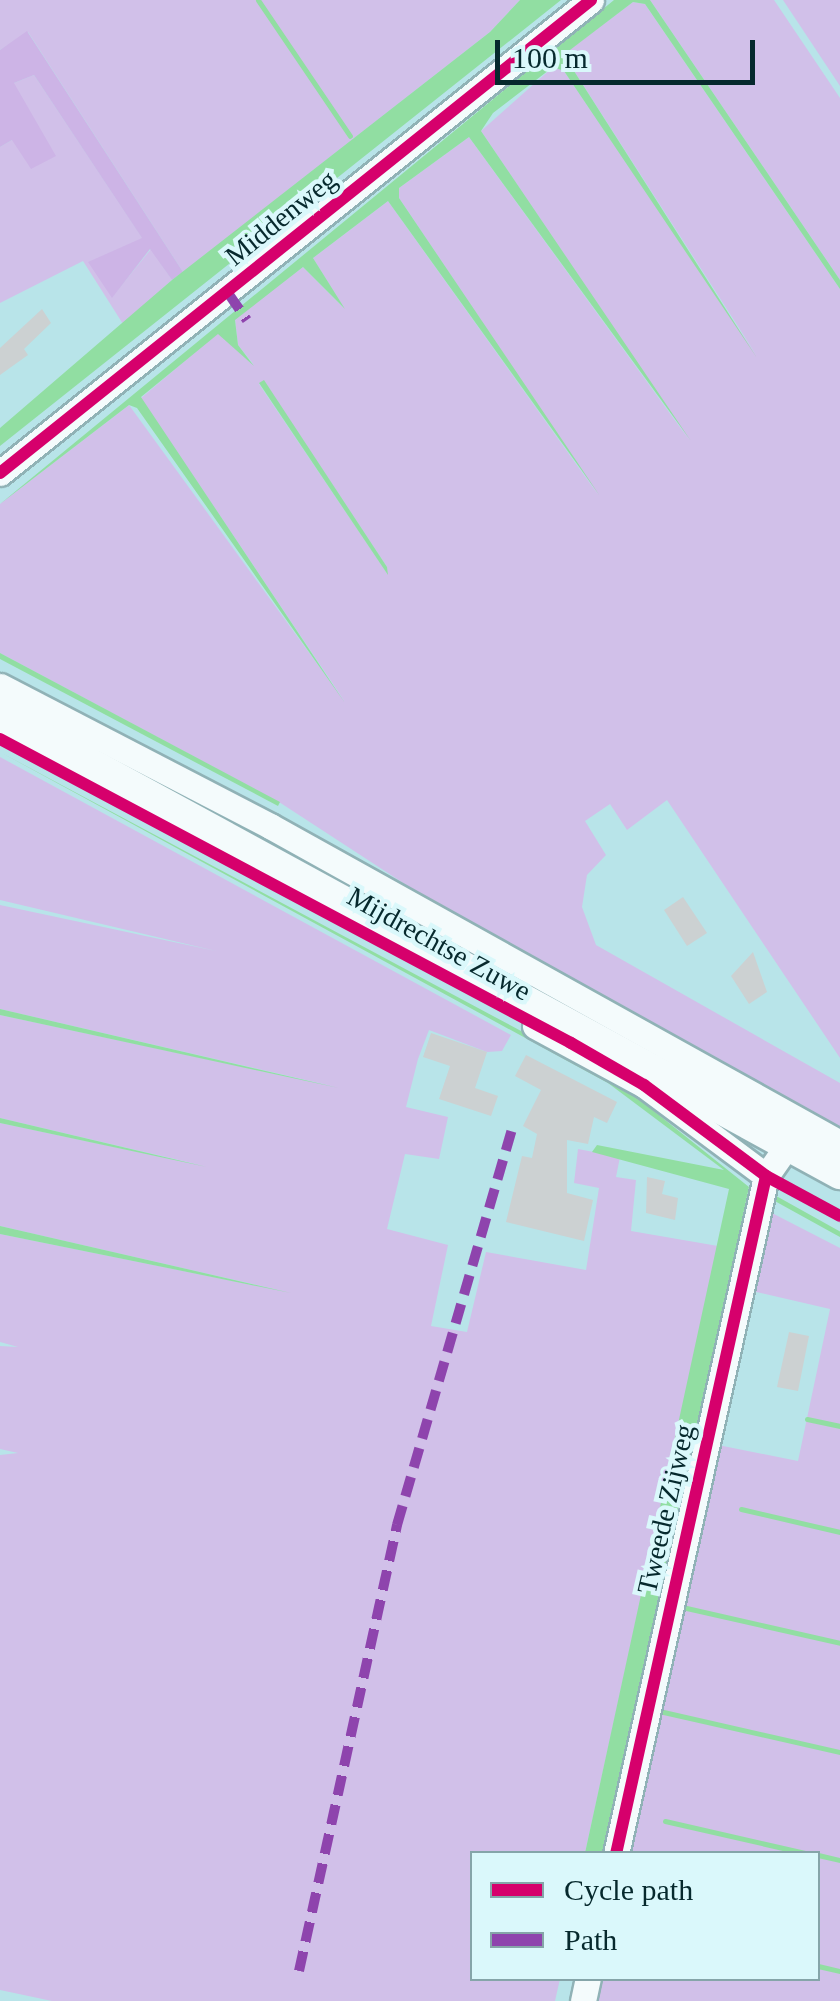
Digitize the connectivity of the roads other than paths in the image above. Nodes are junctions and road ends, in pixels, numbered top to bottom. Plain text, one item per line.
1 (590, 0) edge
2 (0, 473) edge
3 (0, 686) edge
4 (0, 715) edge
5 (536, 1026) dead end
6 (840, 1142) edge
7 (788, 1145) junction
8 (840, 1173) edge
9 (766, 1176) junction
10 (617, 1851) edge

1 - 2 street, Middenweg
3 - 6 street, Mijdrechtse Zuwe
4 - 7 main road, Mijdrechtse Zuwe
5 - 9 street, Mijdrechtse Zuwe
7 - 8 main road, Mijdrechtse Zuwe
7 - 9 street, Tweede Zijweg
9 - 10 street, Tweede Zijweg

